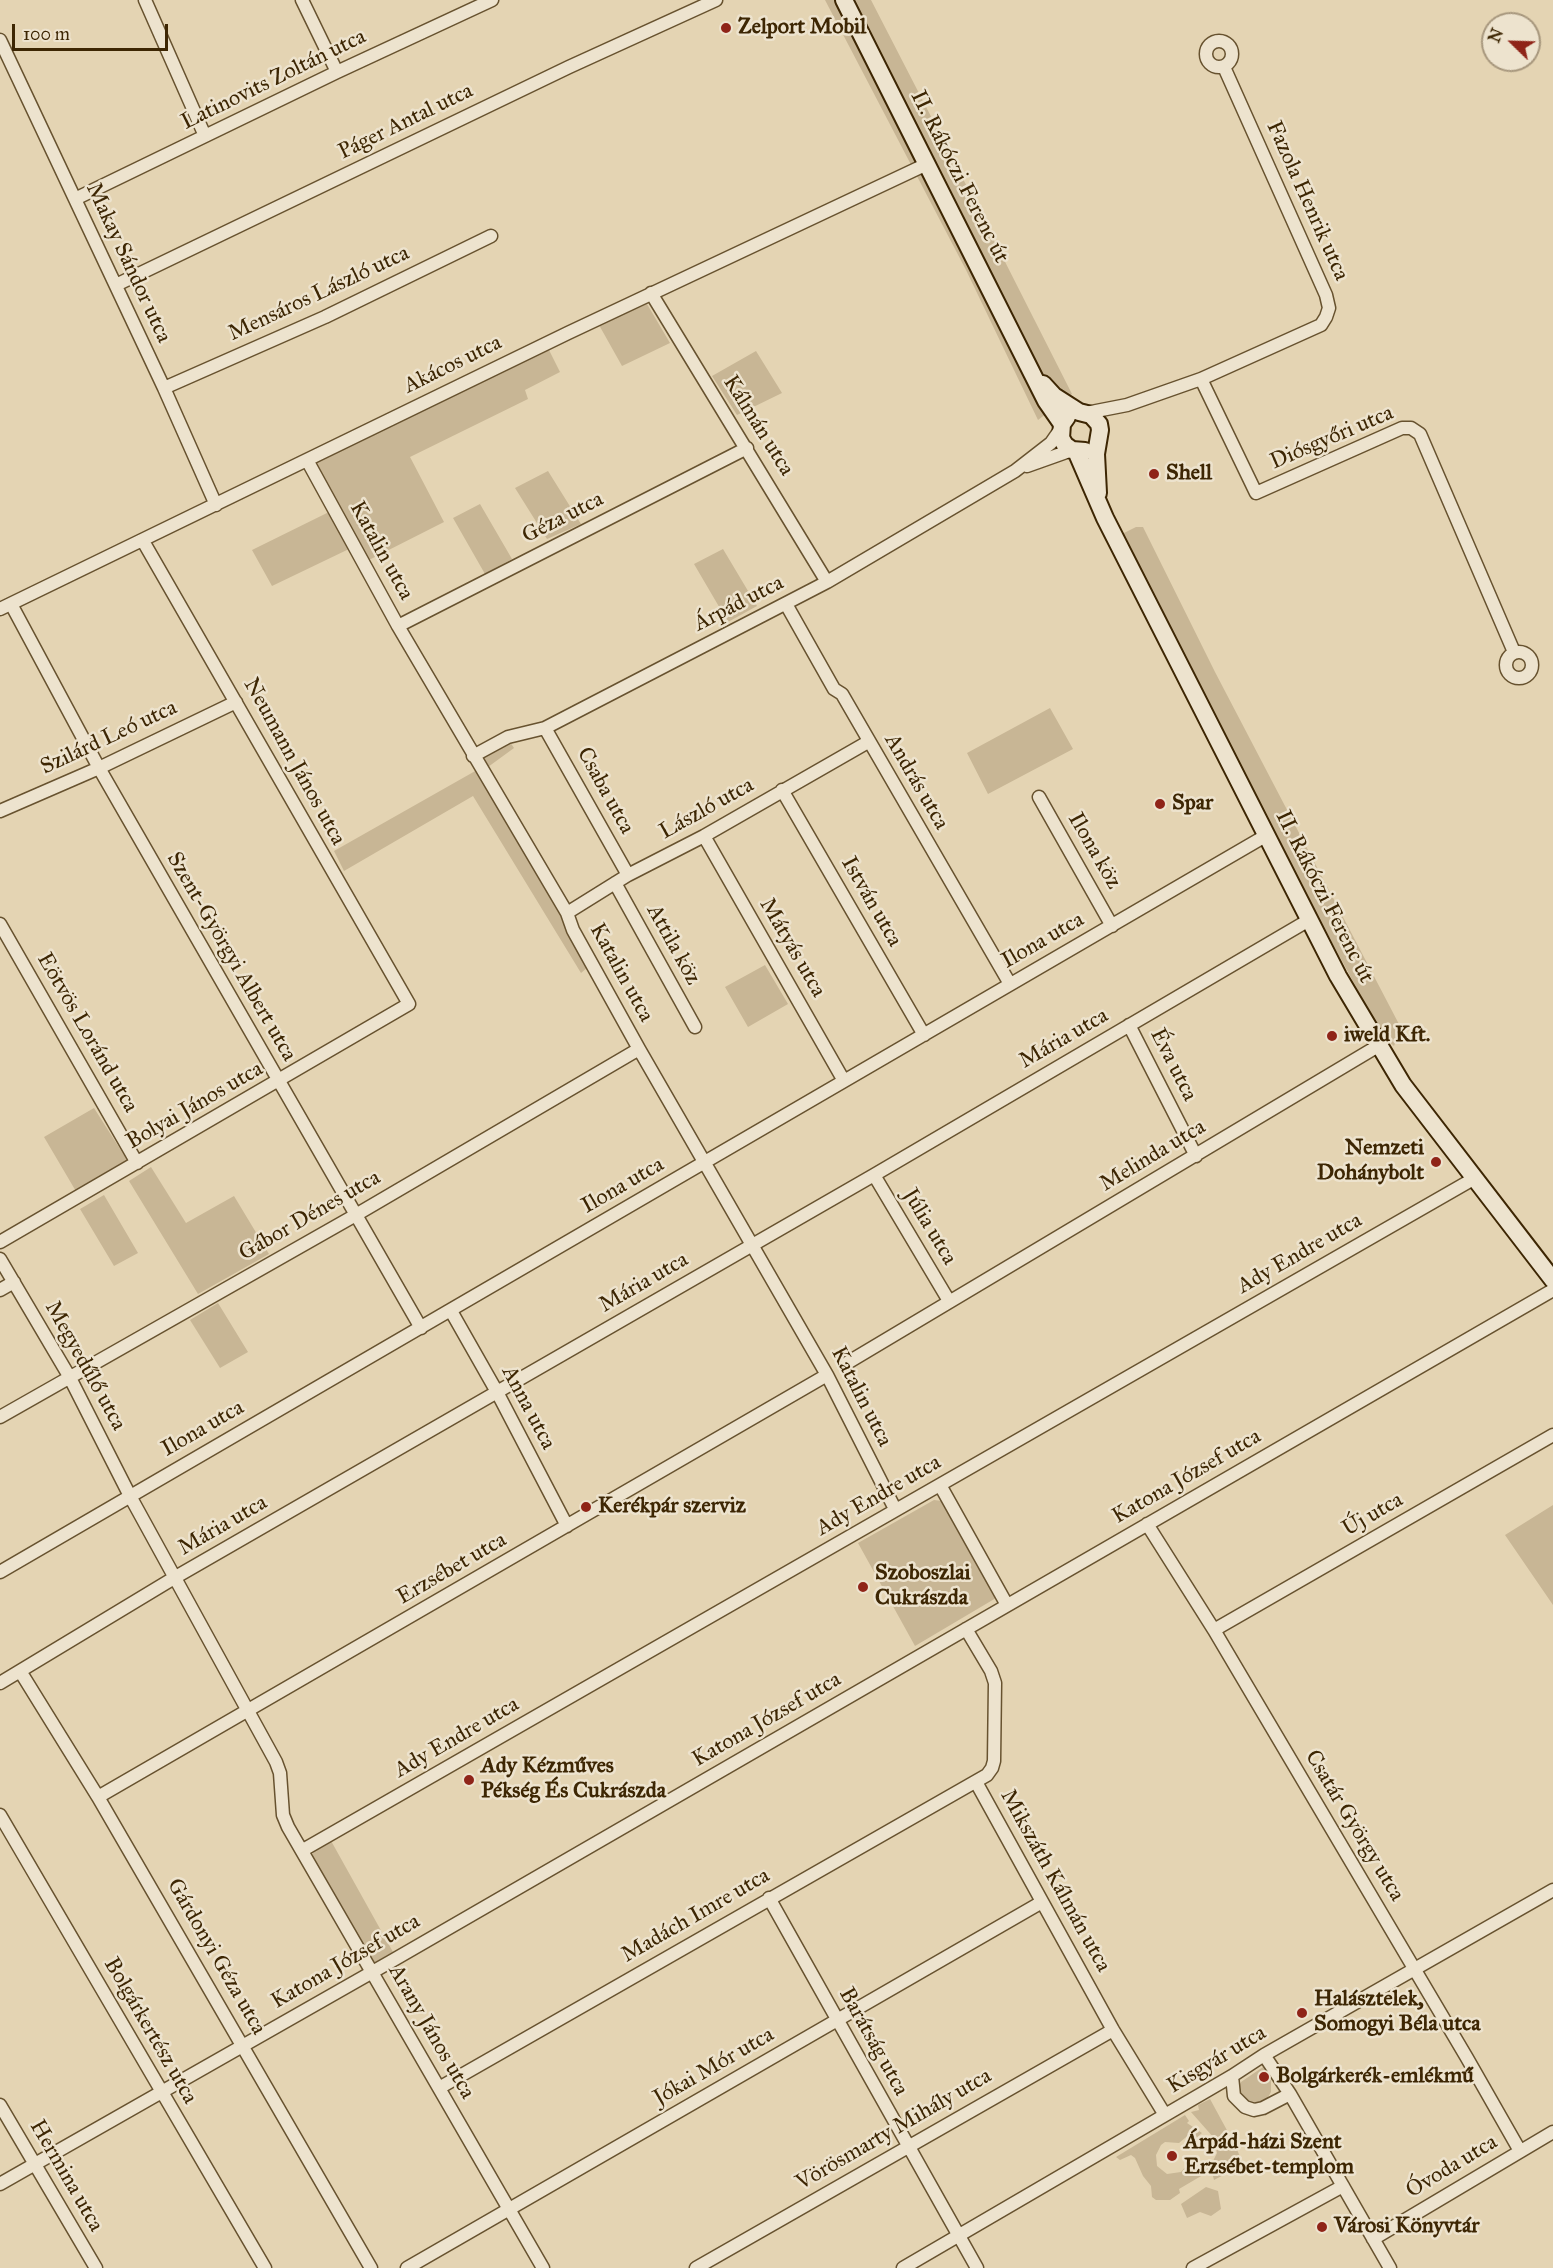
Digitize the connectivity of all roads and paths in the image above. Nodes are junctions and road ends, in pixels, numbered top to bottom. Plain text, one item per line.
1 (145, 0) edge
2 (302, 0) edge
3 (492, 0) edge
4 (716, 0) edge
5 (844, 0) edge
6 (0, 40) edge
7 (1224, 67) dead end
8 (337, 72) junction
9 (206, 136) junction
10 (927, 164) junction
11 (75, 199) junction
12 (491, 236) dead end
13 (116, 285) junction
14 (651, 293) junction
15 (1034, 375) junction
16 (1201, 379) junction
17 (164, 388) junction
18 (1127, 405) junction
19 (1082, 412) junction
20 (1061, 427) junction
21 (1098, 436) junction
22 (747, 448) junction
23 (1074, 451) junction
24 (307, 460) junction
25 (1015, 471) junction
26 (216, 505) junction
27 (1100, 506) junction
28 (143, 541) junction
29 (827, 582) junction
30 (786, 604) junction
31 (5, 607) edge
32 (398, 626) junction
33 (1514, 652) dead end
34 (236, 702) junction
35 (545, 728) junction
36 (868, 742) junction
37 (473, 756) junction
38 (99, 768) junction
39 (782, 790) junction
40 (1039, 797) dead end
41 (0, 811) edge
42 (1267, 835) junction
43 (704, 836) junction
44 (628, 875) junction
45 (615, 884) junction
46 (567, 913) junction
47 (1309, 920) junction
48 (0, 924) edge
49 (1112, 926) junction
50 (1010, 984) junction
51 (409, 1004) joint
52 (1129, 1025) junction
53 (695, 1027) dead end
54 (924, 1035) junction
55 (1378, 1046) junction
56 (639, 1049) junction
57 (844, 1081) junction
58 (278, 1082) junction
59 (1196, 1156) junction
60 (137, 1163) junction
61 (705, 1163) junction
62 (874, 1175) junction
63 (1474, 1178) junction
64 (354, 1215) junction
65 (0, 1242) edge
66 (753, 1244) junction
67 (0, 1259) edge
68 (1553, 1280) edge
69 (14, 1282) junction
70 (0, 1290) edge
71 (1553, 1290) edge
72 (949, 1301) junction
73 (451, 1311) junction
74 (421, 1328) junction
75 (847, 1363) dead end
76 (828, 1375) junction
77 (69, 1376) junction
78 (497, 1392) junction
79 (0, 1417) edge
80 (1553, 1435) edge
81 (940, 1485) junction
82 (130, 1496) junction
83 (895, 1509) junction
84 (1147, 1524) junction
85 (567, 1526) junction
86 (0, 1572) edge
87 (174, 1578) junction
88 (1007, 1605) junction
89 (966, 1629) junction
90 (1214, 1630) junction
91 (20, 1671) junction
92 (0, 1683) edge
93 (249, 1712) junction
94 (976, 1782) junction
95 (98, 1797) junction
96 (0, 1815) edge
97 (303, 1850) junction
98 (1553, 1890) edge
99 (770, 1898) junction
100 (1042, 1902) junction
101 (1415, 1970) junction
102 (372, 1972) junction
103 (837, 2020) junction
104 (1113, 2030) junction
105 (243, 2045) junction
106 (1264, 2055) junction
107 (1232, 2076) junction
108 (438, 2088) junction
109 (161, 2092) junction
110 (1290, 2094) junction
111 (0, 2105) edge
112 (1165, 2115) junction
113 (1553, 2132) edge
114 (907, 2147) junction
115 (1520, 2151) junction
116 (35, 2164) junction
117 (0, 2184) edge
118 (1344, 2186) junction
119 (510, 2209) junction
120 (958, 2236) junction
121 (1373, 2239) junction
122 (96, 2268) edge
123 (265, 2268) edge
124 (371, 2268) edge
125 (407, 2268) edge
126 (543, 2268) edge
127 (696, 2268) edge
128 (903, 2268) edge
129 (977, 2268) edge
130 (1193, 2268) edge
131 (1390, 2268) edge

1 - 9 street
2 - 8 street
3 - 8 street, Latinovits Zoltán utca
4 - 13 street, Páger Antal utca
5 - 10 main road, II. Rákóczi Ferenc út
6 - 11 street, Makay Sándor utca
7 - 16 street, Fazola Henrik utca
8 - 9 street, Latinovits Zoltán utca
9 - 11 street, Latinovits Zoltán utca
10 - 14 street, Akácos utca
10 - 15 main road, II. Rákóczi Ferenc út
11 - 13 street, Makay Sándor utca
12 - 17 street, Mensáros László utca
13 - 17 street, Makay Sándor utca
14 - 22 street, Kálmán utca
14 - 24 street, Akácos utca
15 - 19 main road, II. Rákóczi Ferenc út
15 - 20 main road, II. Rákóczi Ferenc út
16 - 18 street, Fazola Henrik utca
16 - 33 street, Diósgyőri utca
17 - 26 street, Makay Sándor utca
18 - 19 street
18 - 21 street
19 - 20 main road
19 - 21 main road, II. Rákóczi Ferenc út
20 - 23 main road, II. Rákóczi Ferenc út
20 - 25 street, Árpád utca
21 - 23 main road
21 - 27 main road, II. Rákóczi Ferenc út
22 - 29 street, Kálmán utca
22 - 32 street, Géza utca
23 - 25 street, Árpád utca
23 - 27 main road, II. Rákóczi Ferenc út
24 - 26 street, Akácos utca
24 - 32 street, Katalin utca
25 - 29 street, Árpád utca
26 - 28 street, Akácos utca
27 - 42 main road, II. Rákóczi Ferenc út
28 - 31 street, Akácos utca
28 - 34 street, Neumann János utca
29 - 30 street, Árpád utca
30 - 35 street, Árpád utca
30 - 36 street, András utca
31 - 38 street, Szent-Györgyi Albert utca
32 - 37 street, Katalin utca
34 - 38 street, Szilárd Leó utca
34 - 51 street, Neumann János utca
35 - 37 street, Árpád utca
35 - 44 street, Csaba utca
36 - 39 street, László utca
36 - 50 street, András utca
37 - 46 street, Katalin utca
38 - 41 street, Szilárd Leó utca
38 - 58 street, Szent-Györgyi Albert utca
39 - 43 street, László utca
39 - 54 street, István utca
40 - 49 street, Ilona köz
42 - 47 main road, II. Rákóczi Ferenc út
42 - 49 street, Ilona utca
43 - 44 street, László utca
43 - 57 street, Mátyás utca
44 - 45 street, László utca
45 - 46 street, László utca
45 - 53 street, Attila köz
46 - 56 street, Katalin utca
47 - 52 street, Mária utca
47 - 55 main road, II. Rákóczi Ferenc út
48 - 60 street, Eötvös Loránd utca
49 - 50 street, Ilona utca
50 - 54 street, Ilona utca
51 - 58 street, Bolyai János utca
52 - 59 street, Éva utca
52 - 62 street, Mária utca
54 - 57 street, Ilona utca
55 - 59 street, Melinda utca
55 - 63 main road, II. Rákóczi Ferenc út
56 - 61 street, Katalin utca
56 - 64 street, Gábor Dénes utca
57 - 61 street, Ilona utca
58 - 60 street, Bolyai János utca
58 - 64 street, Szent-Györgyi Albert utca
59 - 72 street, Melinda utca
60 - 65 street, Bolyai János utca
61 - 66 street, Katalin utca
61 - 73 street, Ilona utca
62 - 66 street, Mária utca
62 - 72 street, Júlia utca
63 - 68 main road, II. Rákóczi Ferenc út
63 - 81 street, Ady Endre utca
64 - 74 street, Szent-Györgyi Albert utca
64 - 77 street, Gábor Dénes utca
66 - 76 street, Katalin utca
66 - 78 street, Mária utca
67 - 69 street, Megyedűlő utca
69 - 70 street
69 - 77 street, Megyedűlő utca
71 - 84 street, Katona József utca
72 - 75 street, Melinda utca
73 - 74 street, Ilona utca
73 - 78 street, Anna utca
74 - 82 street, Ilona utca
76 - 83 street, Katalin utca
76 - 85 street, Erzsébet utca
77 - 79 street, Gábor Dénes utca
77 - 82 street, Megyedűlő utca
78 - 85 street, Anna utca
78 - 87 street, Mária utca
80 - 90 street, Új utca
81 - 83 street, Ady Endre utca
81 - 88 street
82 - 86 street, Ilona utca
82 - 87 street, Arany János utca
83 - 97 street, Ady Endre utca
84 - 88 street, Katona József utca
84 - 90 street, Csatár György utca
85 - 93 street, Erzsébet utca
87 - 91 street, Mária utca
87 - 93 street, Arany János utca
88 - 89 street, Katona József utca
89 - 94 street, Mikszáth Kálmán utca
89 - 102 street, Katona József utca
90 - 101 street, Csatár György utca
91 - 92 street, Mária utca
91 - 95 street, Gárdonyi Géza utca
93 - 95 street, Erzsébet utca
93 - 97 street, Arany János utca
94 - 99 street, Madách Imre utca
94 - 100 street, Mikszáth Kálmán utca
95 - 105 street, Gárdonyi Géza utca
96 - 109 street, Bolgárkertész utca
97 - 102 street, Arany János utca
98 - 101 street, Kisgyár utca
99 - 103 street, Barátság utca
99 - 108 street, Madách Imre utca
100 - 103 street, Jókai Mór utca
100 - 104 street, Mikszáth Kálmán utca
101 - 106 street, Kisgyár utca
101 - 115 street, Csatár György utca
102 - 105 street, Katona József utca
102 - 108 street, Arany János utca
103 - 114 street, Barátság utca
103 - 119 street, Jókai Mór utca
104 - 112 street, Mikszáth Kálmán utca
104 - 114 street, Vörösmarty Mihály utca
105 - 109 street, Katona József utca
105 - 124 street, Gárdonyi Géza utca
106 - 107 street, Kisgyár utca
106 - 110 street
107 - 110 street
107 - 112 street, Kisgyár utca
108 - 119 street, Arany János utca
109 - 116 street, Katona József utca
109 - 123 street, Bolgárkertész utca
110 - 118 street
111 - 116 street, Hermina utca
112 - 120 street, Kisgyár utca
113 - 115 street, Óvoda utca
114 - 120 street, Barátság utca
114 - 127 street, Vörösmarty Mihály utca
115 - 121 street, Óvoda utca
116 - 117 street, Katona József utca
116 - 122 street, Hermina utca
118 - 121 street
118 - 130 street
119 - 125 street, Jókai Mór utca
119 - 126 street, Arany János utca
120 - 128 street, Kisgyár utca
120 - 129 street, Barátság utca
121 - 131 street

